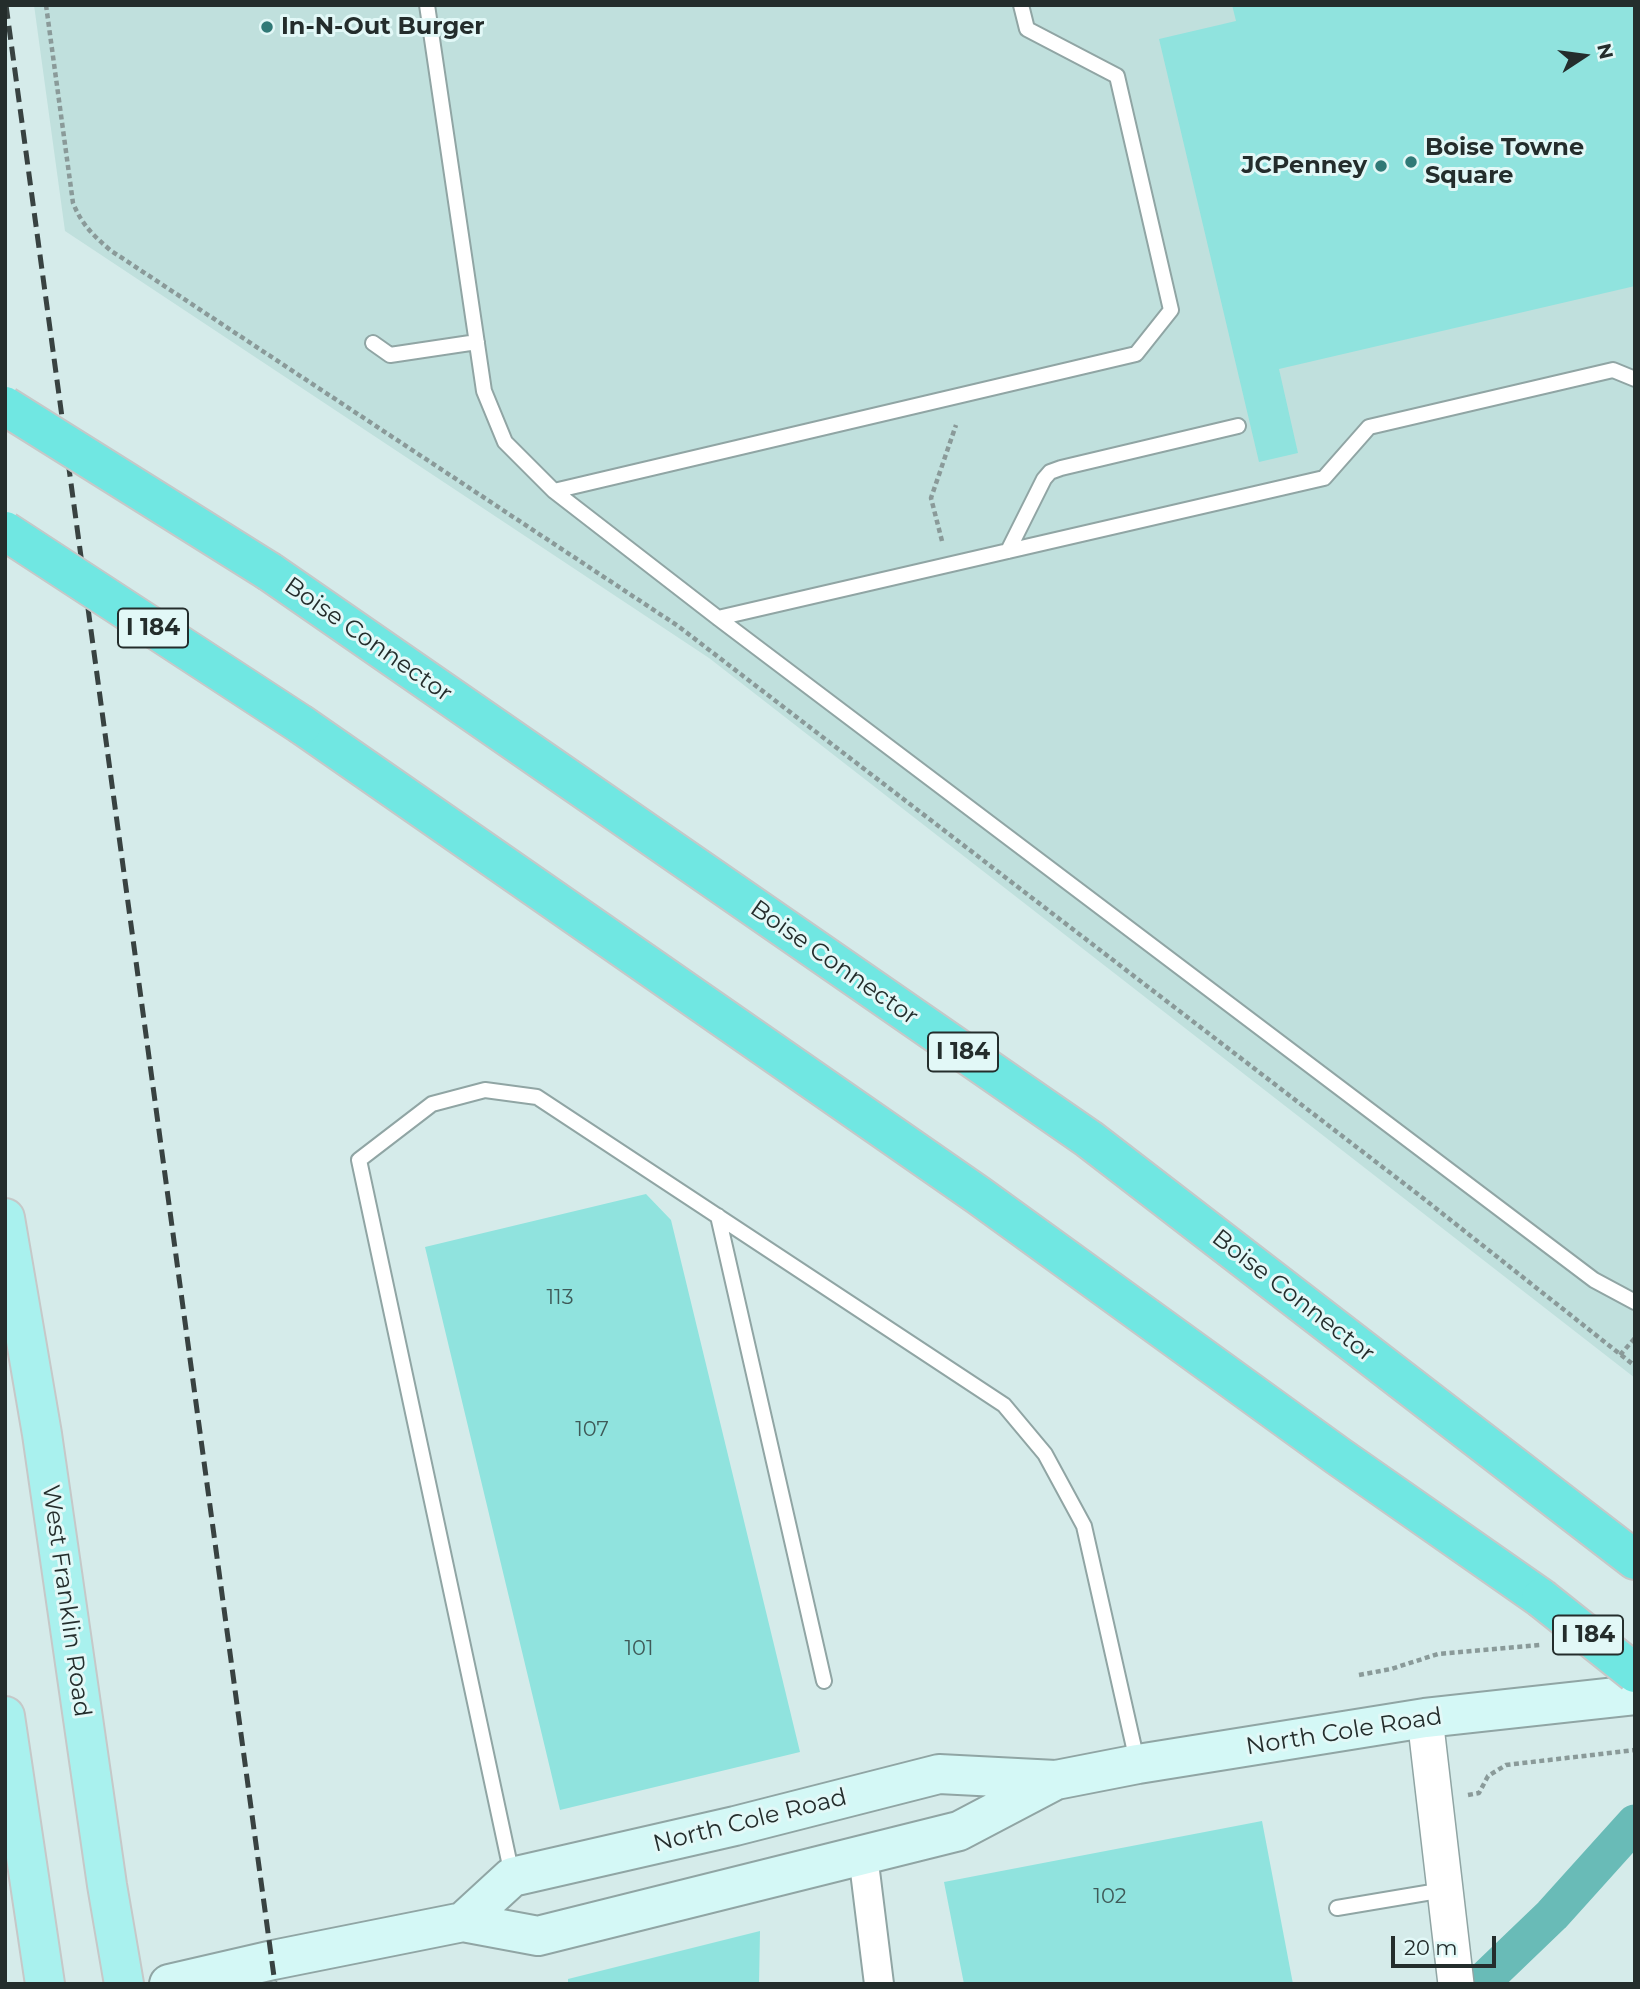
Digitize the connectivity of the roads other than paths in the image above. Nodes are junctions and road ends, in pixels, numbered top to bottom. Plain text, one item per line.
1 (427, 5) edge
2 (1021, 5) edge
3 (477, 342) junction
4 (373, 343) dead end
5 (1635, 379) edge
6 (5, 406) edge
7 (1238, 426) dead end
8 (554, 491) junction
9 (5, 531) edge
10 (1008, 551) junction
11 (718, 618) junction
12 (718, 1216) junction
13 (5, 1218) edge
14 (1635, 1302) edge
15 (1635, 1560) edge
16 (1635, 1672) edge
17 (824, 1681) dead end
18 (1635, 1695) edge
19 (5, 1716) edge
20 (1425, 1718) junction
21 (1138, 1764) junction
22 (1056, 1780) junction
23 (863, 1855) junction
24 (512, 1877) junction
25 (1444, 1890) junction
26 (1337, 1908) dead end
27 (463, 1922) junction
28 (1455, 1973) edge
29 (45, 1984) edge
30 (124, 1984) edge
31 (169, 1984) edge
32 (880, 1984) edge

1 - 3 lane
2 - 8 lane
3 - 4 lane
3 - 8 lane
5 - 10 lane
6 - 15 highway, Boise Connector / I 184, bridge
7 - 10 lane
8 - 11 lane
9 - 16 highway, I 184, bridge
10 - 11 lane
11 - 14 lane
12 - 17 lane
12 - 21 lane
12 - 24 lane
13 - 30 main road, West Franklin Road
18 - 20 main road, North Cole Road
19 - 29 main road
20 - 21 main road, North Cole Road
20 - 25 street
21 - 22 main road, North Cole Road
22 - 23 main road, North Cole Road
22 - 24 main road, North Cole Road
23 - 27 main road, North Cole Road
23 - 32 street
24 - 27 main road, North Cole Road
25 - 26 lane
25 - 28 street
27 - 31 main road, North Cole Road

